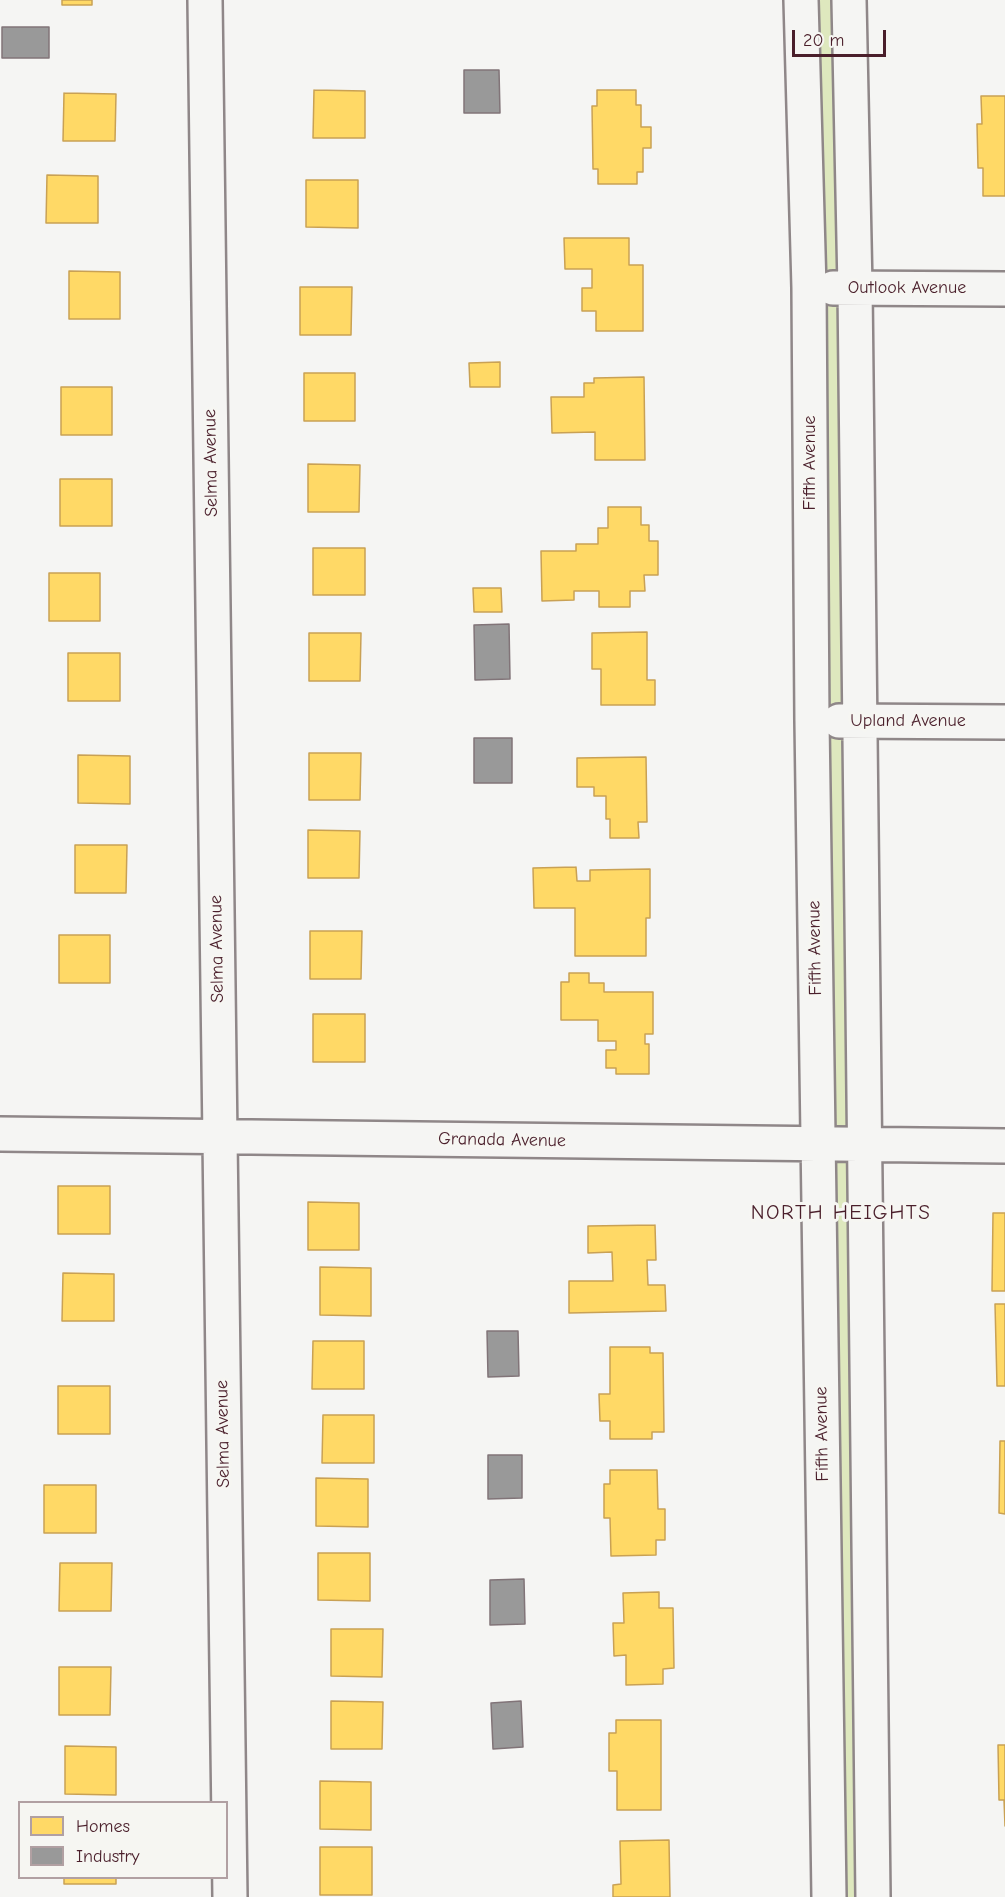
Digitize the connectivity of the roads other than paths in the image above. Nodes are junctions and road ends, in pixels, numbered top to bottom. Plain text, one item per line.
1 (205, 0) edge
2 (801, 0) edge
3 (849, 0) edge
4 (809, 288) junction
5 (855, 288) junction
6 (1005, 289) edge
7 (860, 720) junction
8 (812, 721) junction
9 (1005, 722) edge
10 (0, 1134) edge
11 (219, 1137) junction
12 (818, 1144) junction
13 (864, 1144) junction
14 (1005, 1146) edge
15 (230, 1897) edge
16 (829, 1897) edge
17 (873, 1897) edge

1 - 11 street, Selma Avenue
2 - 4 street, Fifth Avenue
3 - 5 street
4 - 5 street, Outlook Avenue
4 - 8 street, Fifth Avenue
5 - 6 street, Outlook Avenue
5 - 7 street
7 - 8 street, Upland Avenue
7 - 9 street, Upland Avenue
7 - 13 street
8 - 12 street, Fifth Avenue
10 - 11 street, Granada Avenue
11 - 12 street, Granada Avenue
11 - 15 street, Selma Avenue
12 - 13 street, Granada Avenue
12 - 16 street, Fifth Avenue
13 - 14 street, Granada Avenue
13 - 17 street

